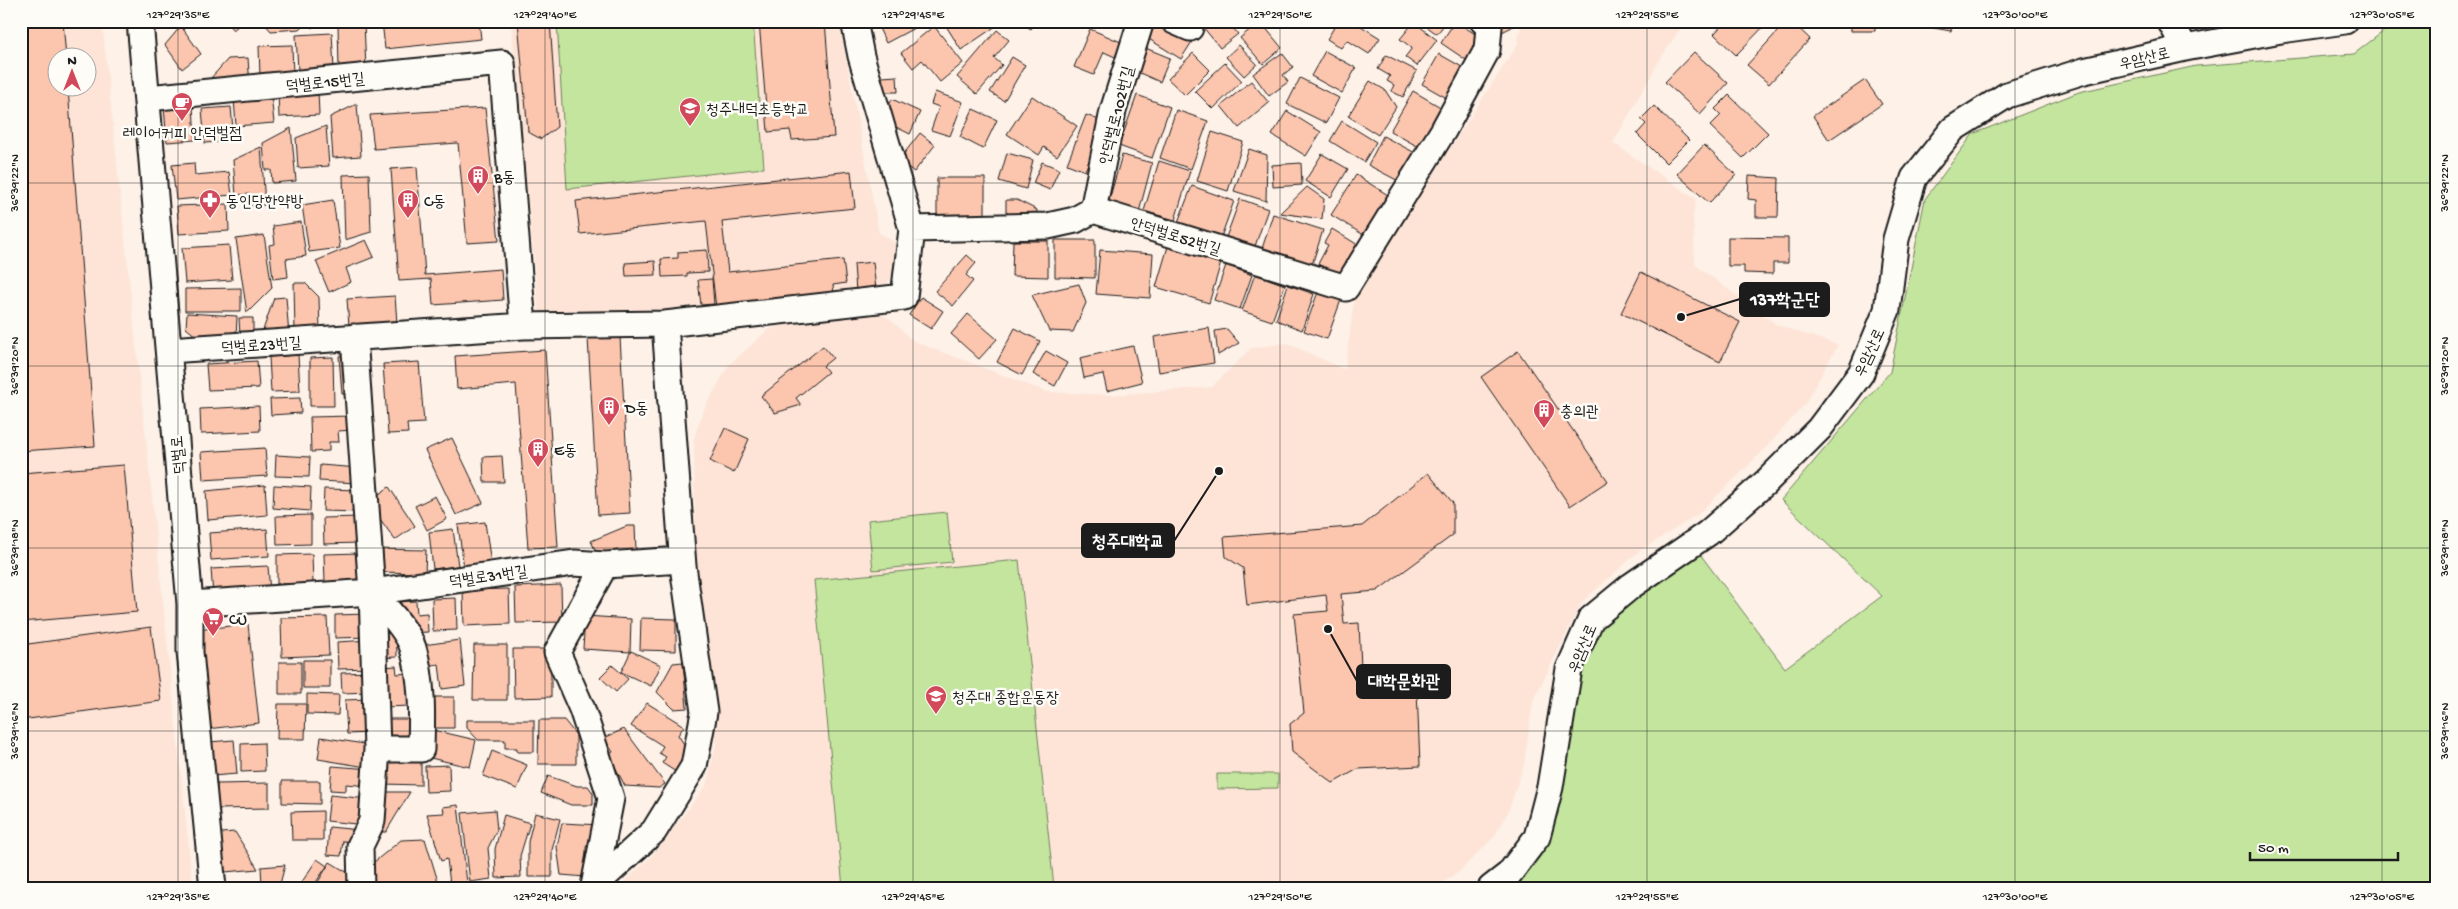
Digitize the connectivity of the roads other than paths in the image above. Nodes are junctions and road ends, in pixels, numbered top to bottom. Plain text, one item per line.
1 (140, 21) edge
2 (854, 21) edge
3 (1141, 21) edge
4 (1482, 21) edge
5 (2170, 21) edge
6 (2345, 21) edge
7 (2185, 48) junction
8 (148, 98) junction
9 (1093, 210) junction
10 (912, 229) junction
11 (665, 324) junction
12 (523, 326) junction
13 (354, 337) junction
14 (169, 350) junction
15 (682, 560) junction
16 (605, 565) junction
17 (372, 592) junction
18 (190, 604) junction
19 (377, 749) junction
20 (584, 887) edge
21 (213, 888) edge
22 (361, 888) edge
23 (1491, 888) edge

1 - 8 street, 덕벌로
2 - 10 street
3 - 9 street, 안덕벌로102번길
4 - 9 street, 안덕벌로52번길
5 - 7 street
6 - 7 street, 우암산로
7 - 23 street, 우암산로
8 - 12 street, 덕벌로15번길
8 - 14 street, 덕벌로
9 - 10 street
10 - 11 street, 덕벌로23번길
11 - 12 street, 덕벌로23번길
11 - 15 street
12 - 13 street, 덕벌로23번길
13 - 14 street, 덕벌로23번길
13 - 17 street
14 - 18 street, 덕벌로
15 - 16 street, 덕벌로31번길
15 - 20 street
16 - 17 street, 덕벌로31번길
16 - 20 street
17 - 18 street, 덕벌로31번길
17 - 19 street
17 - 19 street
18 - 21 street, 덕벌로
19 - 22 street

